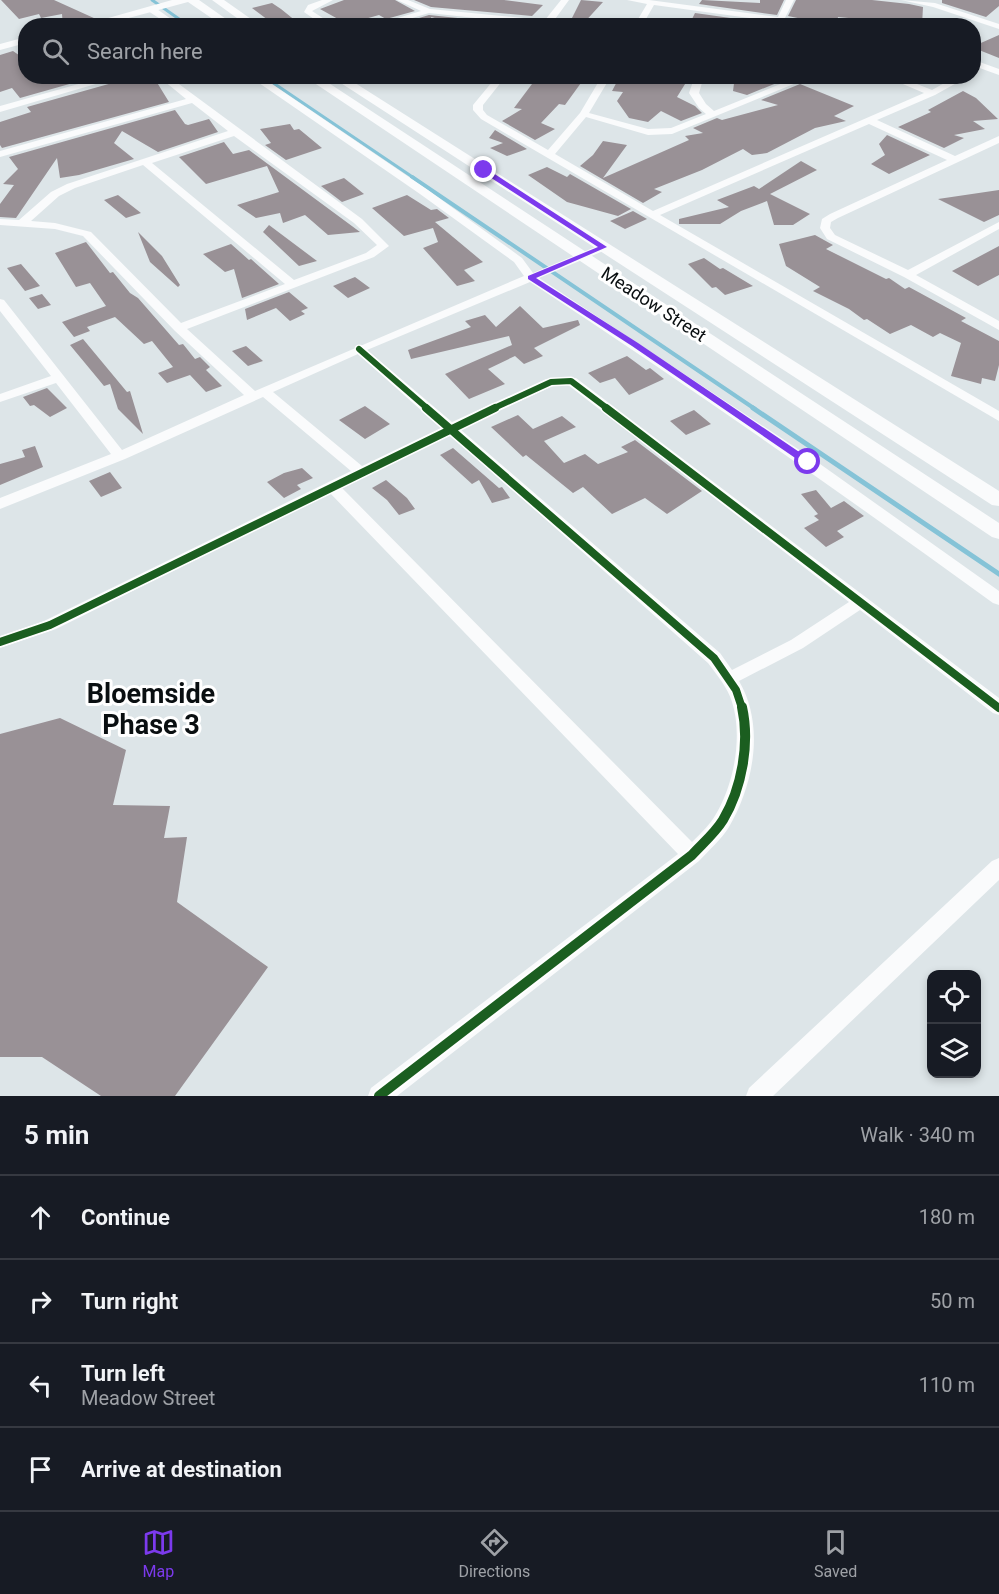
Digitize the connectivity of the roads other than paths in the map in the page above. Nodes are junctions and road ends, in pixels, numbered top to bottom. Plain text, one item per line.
1 (184, 0) edge
2 (192, 0) edge
3 (217, 0) edge
4 (329, 0) edge
5 (401, 0) edge
6 (565, 0) edge
7 (631, 0) edge
8 (790, 0) edge
9 (905, 0) edge
10 (652, 3) junction
11 (155, 8) junction
12 (429, 11) junction
13 (999, 17) edge
14 (116, 18) edge
15 (167, 18) edge
16 (219, 18) edge
17 (244, 18) edge
18 (318, 18) edge
19 (404, 18) edge
20 (492, 18) edge
21 (551, 18) edge
22 (643, 18) edge
23 (781, 18) joint
24 (973, 18) edge
25 (981, 21) edge
26 (987, 23) junction
27 (999, 27) edge
28 (18, 42) edge
29 (1, 45) edge
30 (981, 66) edge
31 (984, 67) junction
32 (981, 68) edge
33 (999, 72) edge
34 (90, 84) edge
35 (172, 84) edge
36 (265, 84) edge
37 (321, 84) edge
38 (348, 84) edge
39 (496, 84) edge
40 (602, 84) edge
41 (697, 84) edge
42 (789, 84) edge
43 (909, 84) edge
44 (949, 84) edge
45 (932, 93) junction
46 (192, 100) junction
47 (0, 109) edge
48 (584, 114) junction
49 (713, 115) junction
50 (869, 120) junction
51 (235, 132) junction
52 (999, 139) edge
53 (0, 154) edge
54 (549, 156) junction
55 (954, 159) junction
56 (144, 161) junction
57 (652, 215) junction
58 (0, 222) edge
59 (22, 223) junction
60 (999, 225) edge
61 (604, 247) junction
62 (577, 259) junction
63 (908, 275) junction
64 (534, 277) junction
65 (292, 284) junction
66 (0, 303) edge
67 (999, 326) edge
68 (179, 328) junction
69 (359, 349) junction
70 (58, 378) junction
71 (260, 394) junction
72 (0, 398) edge
73 (999, 417) edge
74 (451, 428) junction
75 (120, 456) junction
76 (361, 472) junction
77 (332, 486) junction
78 (999, 501) edge
79 (0, 504) edge
80 (999, 532) edge
81 (999, 599) edge
82 (861, 602) junction
83 (0, 642) edge
84 (729, 679) junction
85 (999, 708) edge
86 (692, 855) junction
87 (999, 867) edge
88 (379, 1096) edge
89 (756, 1096) edge

1 - 11 street
2 - 16 street
3 - 17 street
4 - 18 street
5 - 12 street
6 - 21 street
7 - 10 street
8 - 23 street
9 - 24 street
10 - 22 street
10 - 23 street
11 - 14 street
11 - 15 street
12 - 19 street
12 - 20 street
13 - 26 street
25 - 26 street
26 - 27 street
28 - 29 street
30 - 31 street
31 - 32 street
31 - 33 street
34 - 47 street
35 - 46 street
36 - 64 street
37 - 62 street, Meadow Street
38 - 61 street, Meadow Street
39 - 54 street
40 - 48 street
41 - 49 street
42 - 49 street
43 - 45 street
44 - 45 street
45 - 50 street
46 - 51 street
46 - 53 street
48 - 49 street
48 - 54 street
50 - 55 street
50 - 57 street
51 - 56 street
51 - 65 street
52 - 55 street
54 - 57 street
55 - 63 street
56 - 59 street
56 - 65 street
57 - 73 street
58 - 59 street
59 - 68 street
60 - 63 street
61 - 62 street
61 - 78 street, Meadow Street
62 - 64 street
62 - 80 street, Meadow Street
63 - 67 street
64 - 69 street
64 - 81 street
65 - 68 street
66 - 70 street
68 - 71 street
69 - 71 street
69 - 74 street
70 - 72 street
70 - 75 street
71 - 75 street
71 - 76 street
74 - 76 street
74 - 82 street
74 - 84 street
75 - 79 street
76 - 77 street
77 - 83 street
77 - 86 street
82 - 84 street
82 - 85 street
84 - 86 street
86 - 88 street
87 - 89 street

